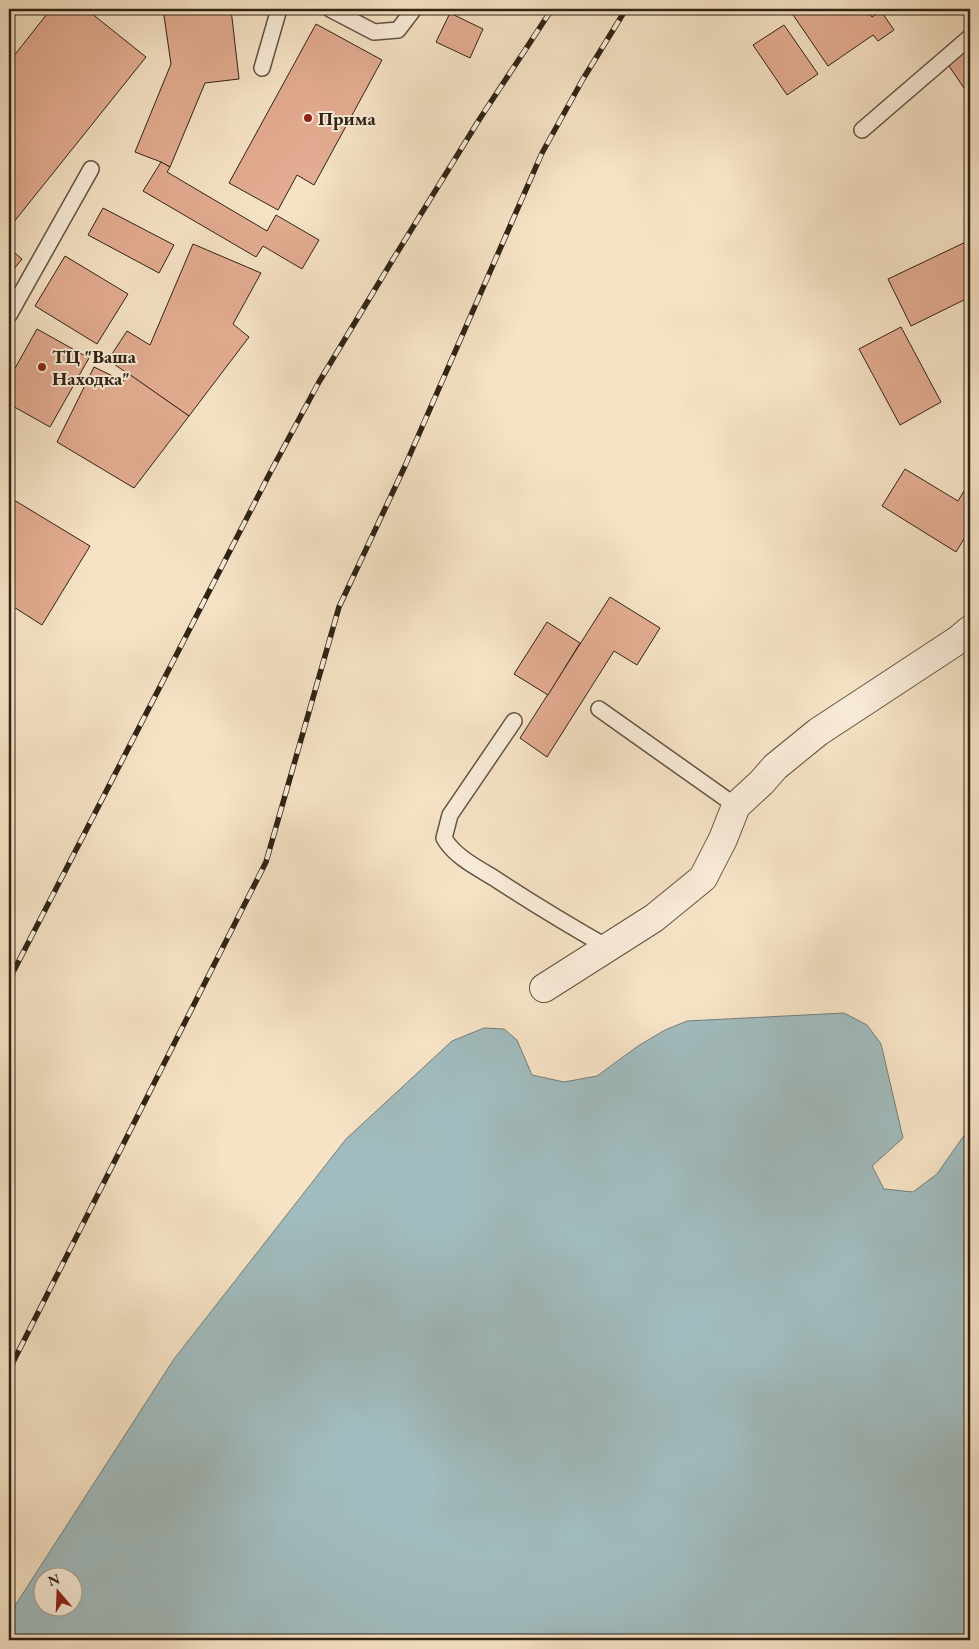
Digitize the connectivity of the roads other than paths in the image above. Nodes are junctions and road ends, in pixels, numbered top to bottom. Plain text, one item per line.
1 (279, 9) edge
2 (330, 9) edge
3 (414, 9) edge
4 (970, 37) edge
5 (262, 68) dead end
6 (862, 130) dead end
7 (90, 169) dead end
8 (9, 315) edge
9 (970, 630) edge
10 (599, 709) dead end
11 (514, 722) dead end
12 (736, 806) junction
13 (609, 948) junction
14 (544, 988) dead end

1 - 5 lane
2 - 3 lane
4 - 6 lane
7 - 8 lane
9 - 12 street
10 - 12 lane
11 - 13 lane
12 - 13 street
13 - 14 street

